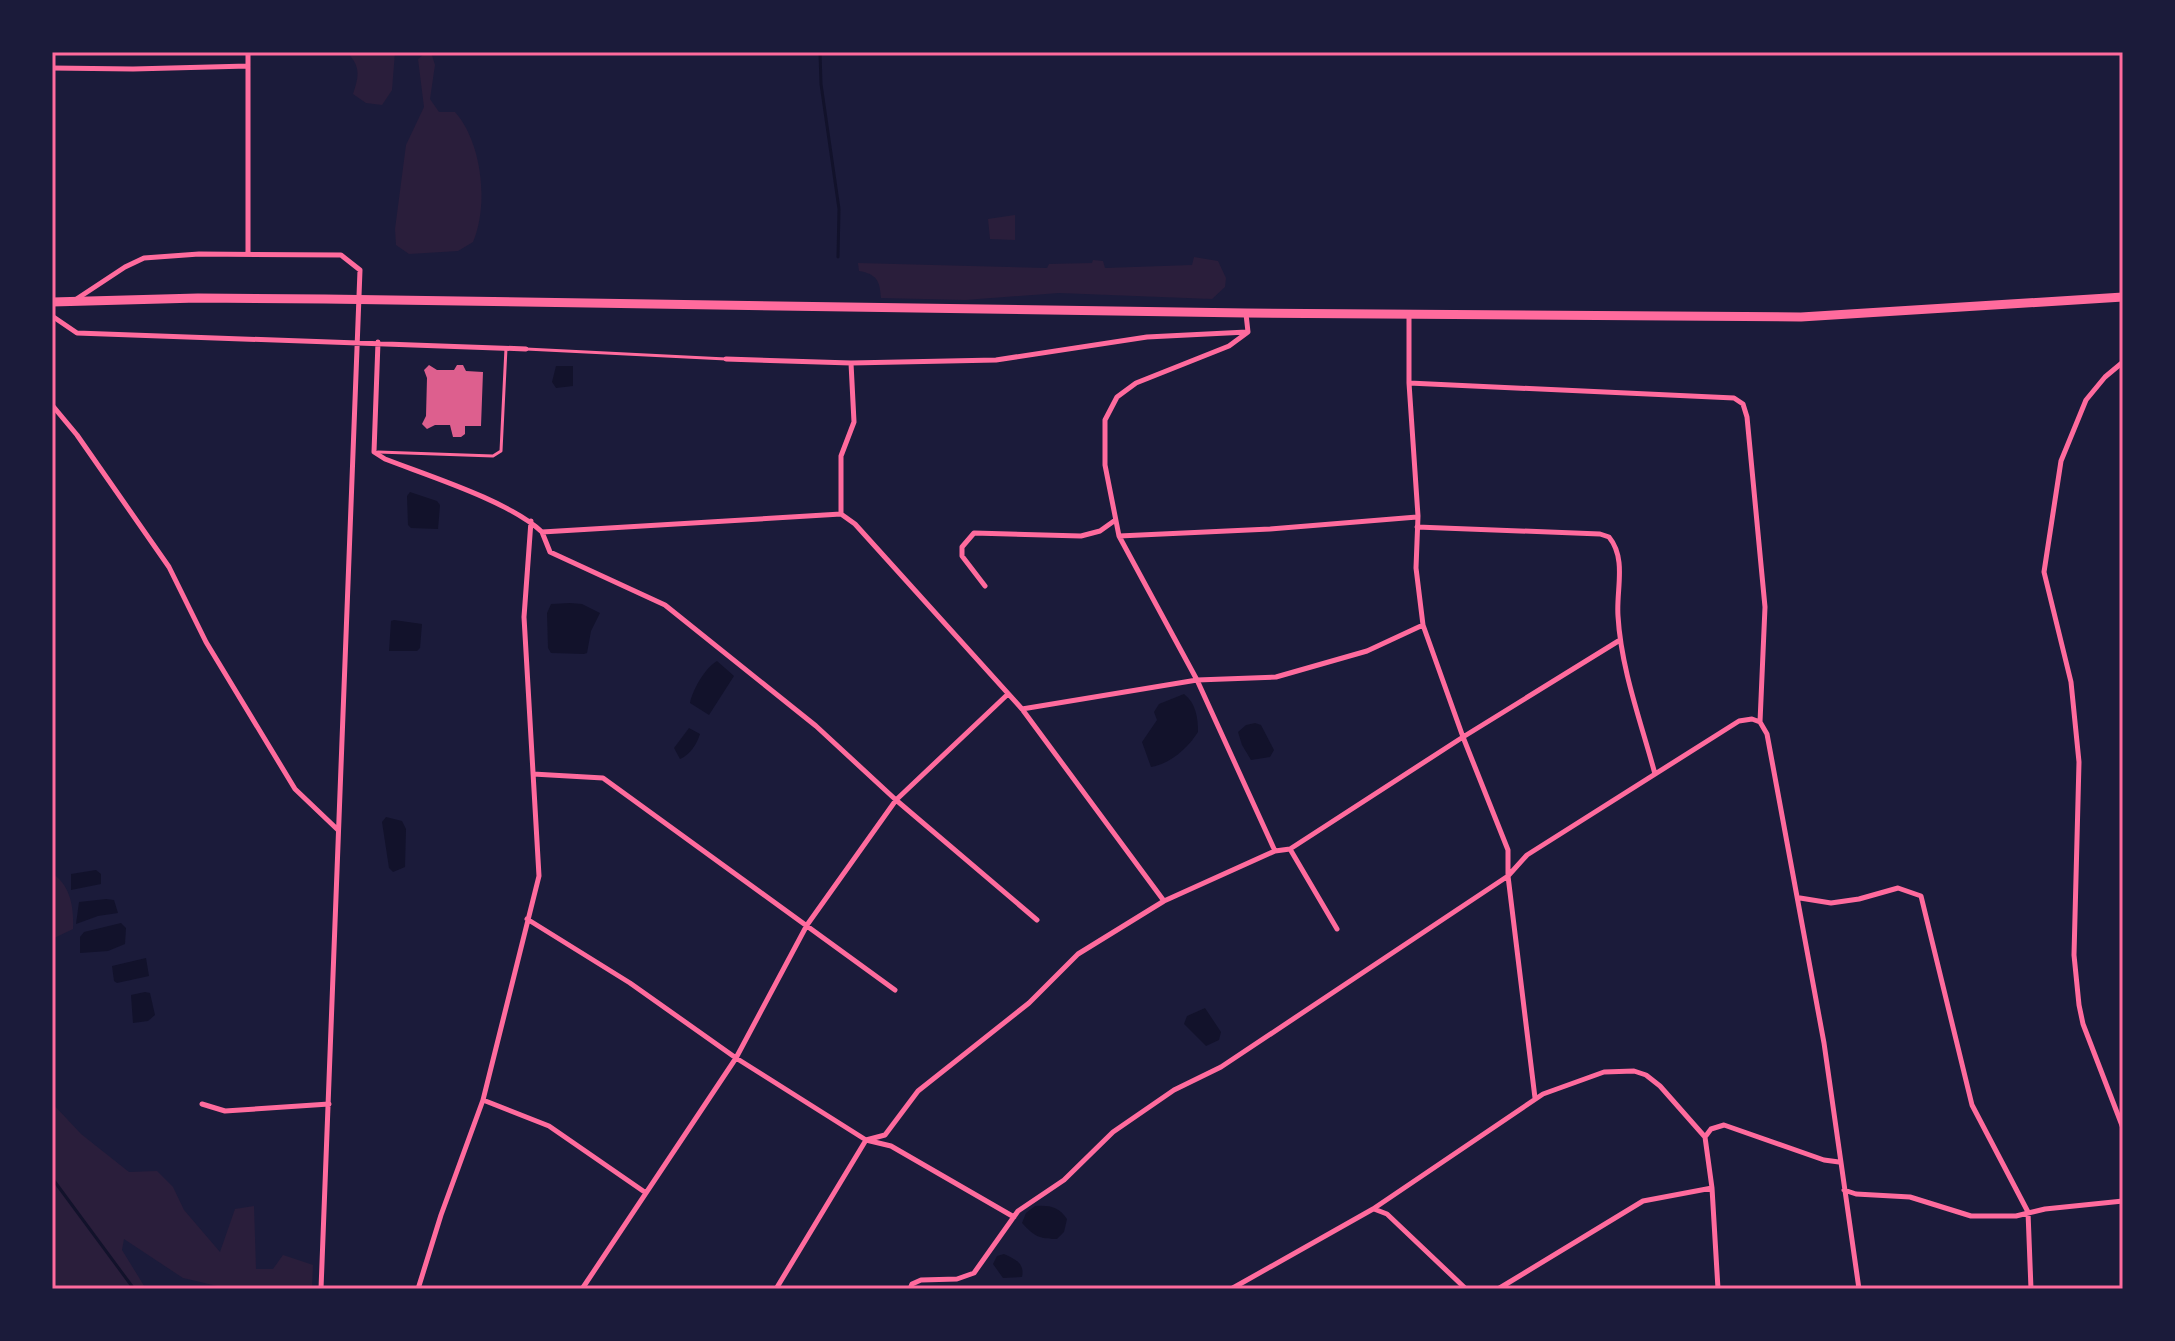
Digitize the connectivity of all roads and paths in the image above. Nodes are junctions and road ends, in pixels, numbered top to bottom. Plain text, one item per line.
1 (248, 52) edge
2 (248, 66) junction
3 (52, 68) edge
4 (248, 254) junction
5 (2123, 297) edge
6 (75, 300) junction
7 (52, 302) edge
8 (1246, 313) junction
9 (1409, 314) junction
10 (52, 316) edge
11 (1248, 332) junction
12 (356, 341) junction
13 (378, 342) junction
14 (506, 348) junction
15 (526, 349) joint
16 (726, 359) joint
17 (2123, 362) edge
18 (851, 363) junction
19 (1409, 383) junction
20 (52, 405) edge
21 (374, 452) junction
22 (841, 514) junction
23 (1418, 516) junction
24 (531, 521) junction
25 (1114, 521) junction
26 (1417, 527) junction
27 (542, 532) junction
28 (1119, 536) junction
29 (985, 586) dead end
30 (1423, 625) junction
31 (1620, 640) junction
32 (1197, 680) junction
33 (1008, 694) junction
34 (1022, 709) junction
35 (1760, 722) junction
36 (1463, 737) junction
37 (533, 774) junction
38 (1655, 774) junction
39 (896, 800) junction
40 (338, 830) junction
41 (1290, 849) junction
42 (1275, 851) junction
43 (1508, 876) junction
44 (1799, 898) junction
45 (1164, 901) junction
46 (527, 919) junction
47 (1037, 920) dead end
48 (807, 925) junction
49 (1337, 929) dead end
50 (895, 990) dead end
51 (736, 1058) junction
52 (1535, 1098) junction
53 (483, 1100) junction
54 (202, 1104) dead end
55 (329, 1104) junction
56 (2123, 1128) edge
57 (1705, 1137) junction
58 (866, 1140) junction
59 (1839, 1162) junction
60 (1712, 1188) junction
61 (1844, 1190) junction
62 (646, 1193) junction
63 (2123, 1201) edge
64 (1373, 1209) junction
65 (2028, 1212) junction
66 (1014, 1217) junction
67 (321, 1289) edge
68 (418, 1289) edge
69 (582, 1289) edge
70 (776, 1289) edge
71 (910, 1289) edge
72 (1231, 1289) edge
73 (1466, 1289) edge
74 (1498, 1289) edge
75 (1718, 1289) edge
76 (1859, 1289) edge
77 (2031, 1289) edge

1 - 2 street
2 - 3 street
2 - 4 street
4 - 6 street
4 - 12 street
5 - 9 highway
6 - 7 highway
6 - 8 highway
8 - 9 highway
8 - 11 street
9 - 19 street
10 - 12 street
11 - 18 street
11 - 25 street
12 - 13 street
12 - 40 street
13 - 14 street
13 - 21 street
14 - 15 street
14 - 21 lane
15 - 16 lane
16 - 18 street
17 - 56 street
18 - 22 street
19 - 23 street
19 - 35 street
20 - 40 street
21 - 24 street
22 - 27 street
22 - 33 street
23 - 26 street
23 - 28 street
24 - 27 street
24 - 37 street
25 - 28 street
25 - 29 street
26 - 30 street
26 - 31 street
27 - 39 street
28 - 32 street
30 - 32 street
30 - 36 street
31 - 36 street
31 - 38 street
32 - 34 street
32 - 42 street
33 - 34 street
33 - 39 street
34 - 45 street
35 - 38 street
35 - 44 street
36 - 41 street
36 - 43 street
37 - 46 street
37 - 48 street
38 - 43 street
39 - 47 street
39 - 48 street
40 - 55 street
41 - 42 street
41 - 49 street
42 - 45 street
43 - 52 street
43 - 66 street
44 - 59 street
44 - 65 street
45 - 58 street
46 - 51 street
46 - 53 street
48 - 50 street
48 - 51 street
51 - 58 street
51 - 62 street
52 - 57 street
52 - 64 street
53 - 62 street
53 - 68 street
54 - 55 street
55 - 67 street
57 - 59 street
57 - 60 street
58 - 66 street
58 - 70 street
59 - 61 street
60 - 74 street
60 - 75 street
61 - 65 street
61 - 76 street
62 - 69 street
63 - 65 street
64 - 72 street
64 - 73 street
65 - 77 street
66 - 71 street

